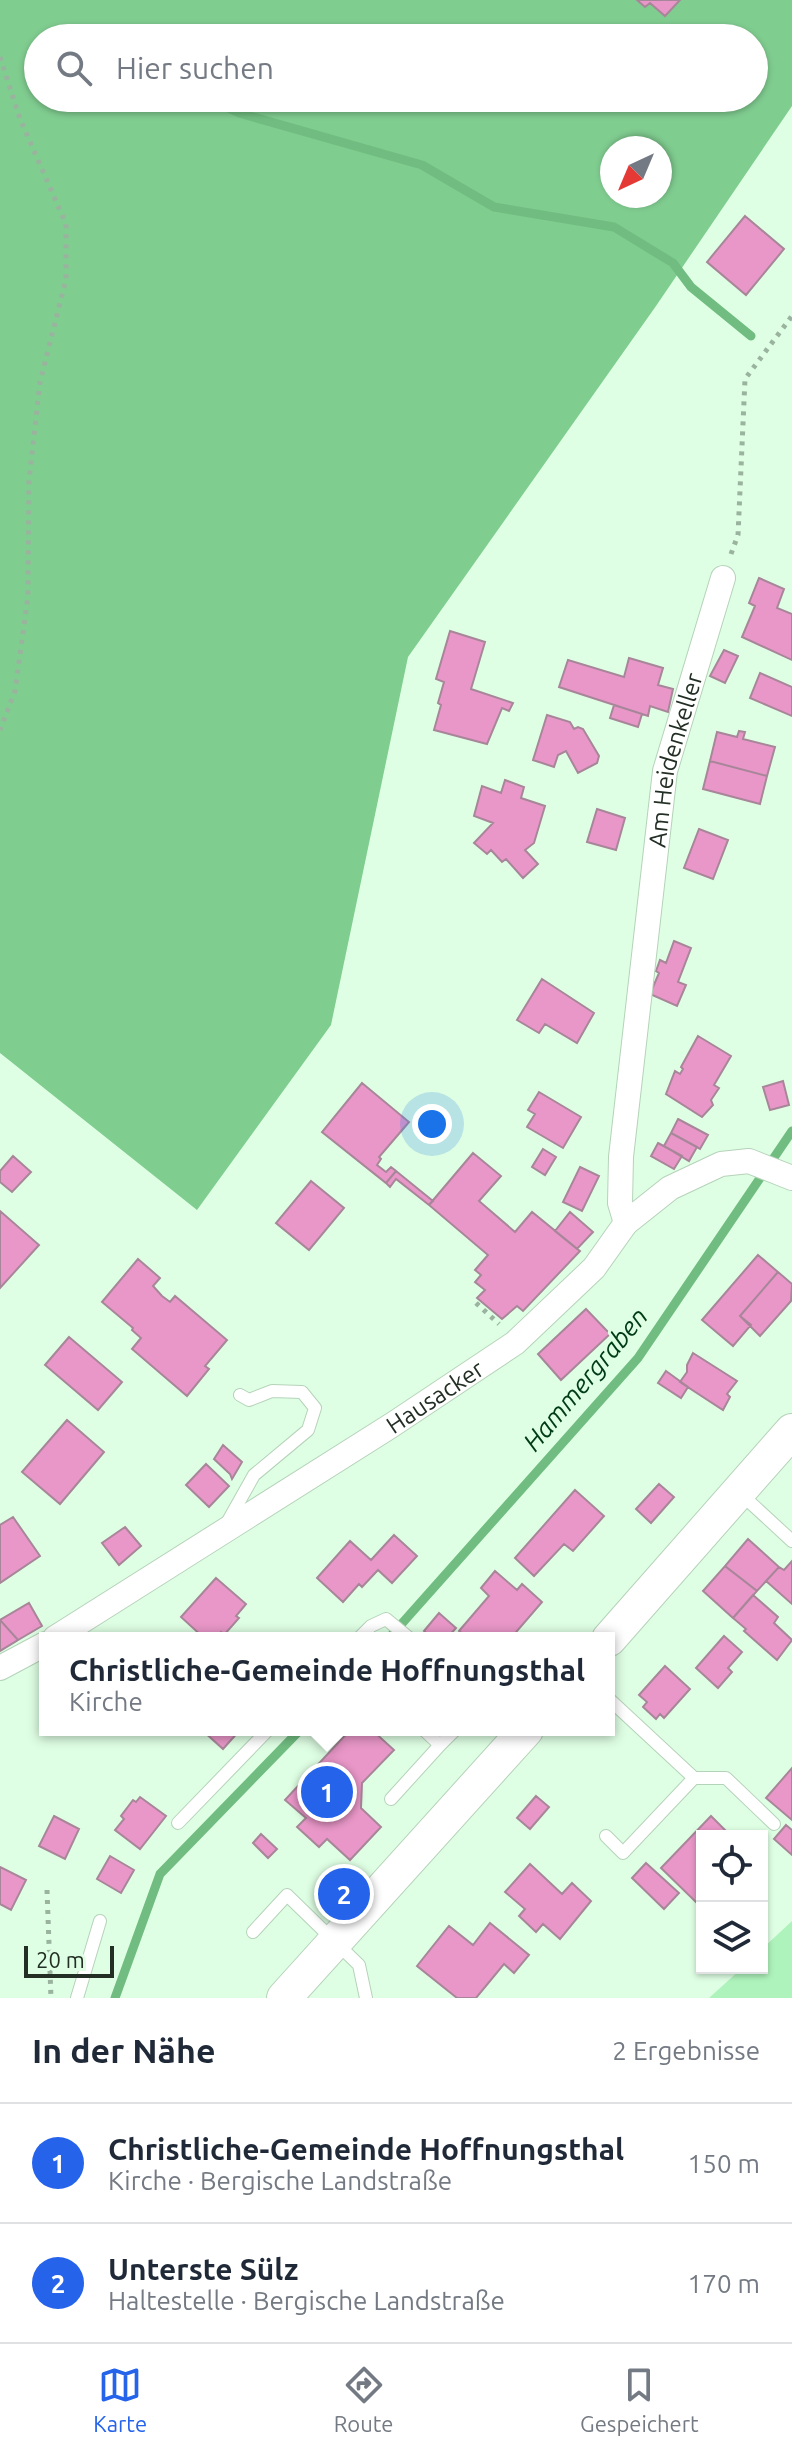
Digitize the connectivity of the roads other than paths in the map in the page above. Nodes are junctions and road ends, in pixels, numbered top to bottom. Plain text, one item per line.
1 (723, 578) road end
2 (792, 1178) edge
3 (626, 1223) junction
4 (240, 1395) dead end
5 (792, 1431) edge
6 (740, 1493) junction
7 (221, 1532) junction
8 (792, 1541) edge
9 (64, 1632) edge
10 (365, 1632) edge
11 (401, 1632) edge
12 (615, 1632) edge
13 (39, 1647) edge
14 (0, 1668) edge
15 (615, 1705) edge
16 (262, 1736) edge
17 (430, 1736) edge
18 (449, 1736) edge
19 (516, 1736) edge
20 (440, 1745) junction
21 (694, 1778) junction
22 (391, 1799) dead end
23 (178, 1823) dead end
24 (774, 1824) dead end
25 (606, 1836) dead end
26 (100, 1921) dead end
27 (253, 1932) dead end
28 (336, 1940) junction
29 (77, 1998) edge
30 (284, 1998) edge
31 (366, 1998) edge

1 - 3 street, Am Heidenkeller
2 - 3 street, Hausacker
3 - 7 street, Hausacker
4 - 7 lane
5 - 6 main road
6 - 8 lane
6 - 12 main road
7 - 9 street, Hausacker
10 - 11 lane
13 - 14 street
15 - 21 lane
16 - 23 lane
17 - 20 lane
18 - 20 lane
19 - 28 main road
20 - 22 lane
21 - 24 lane
21 - 25 lane
26 - 29 lane
27 - 28 lane
28 - 30 main road
28 - 31 lane

